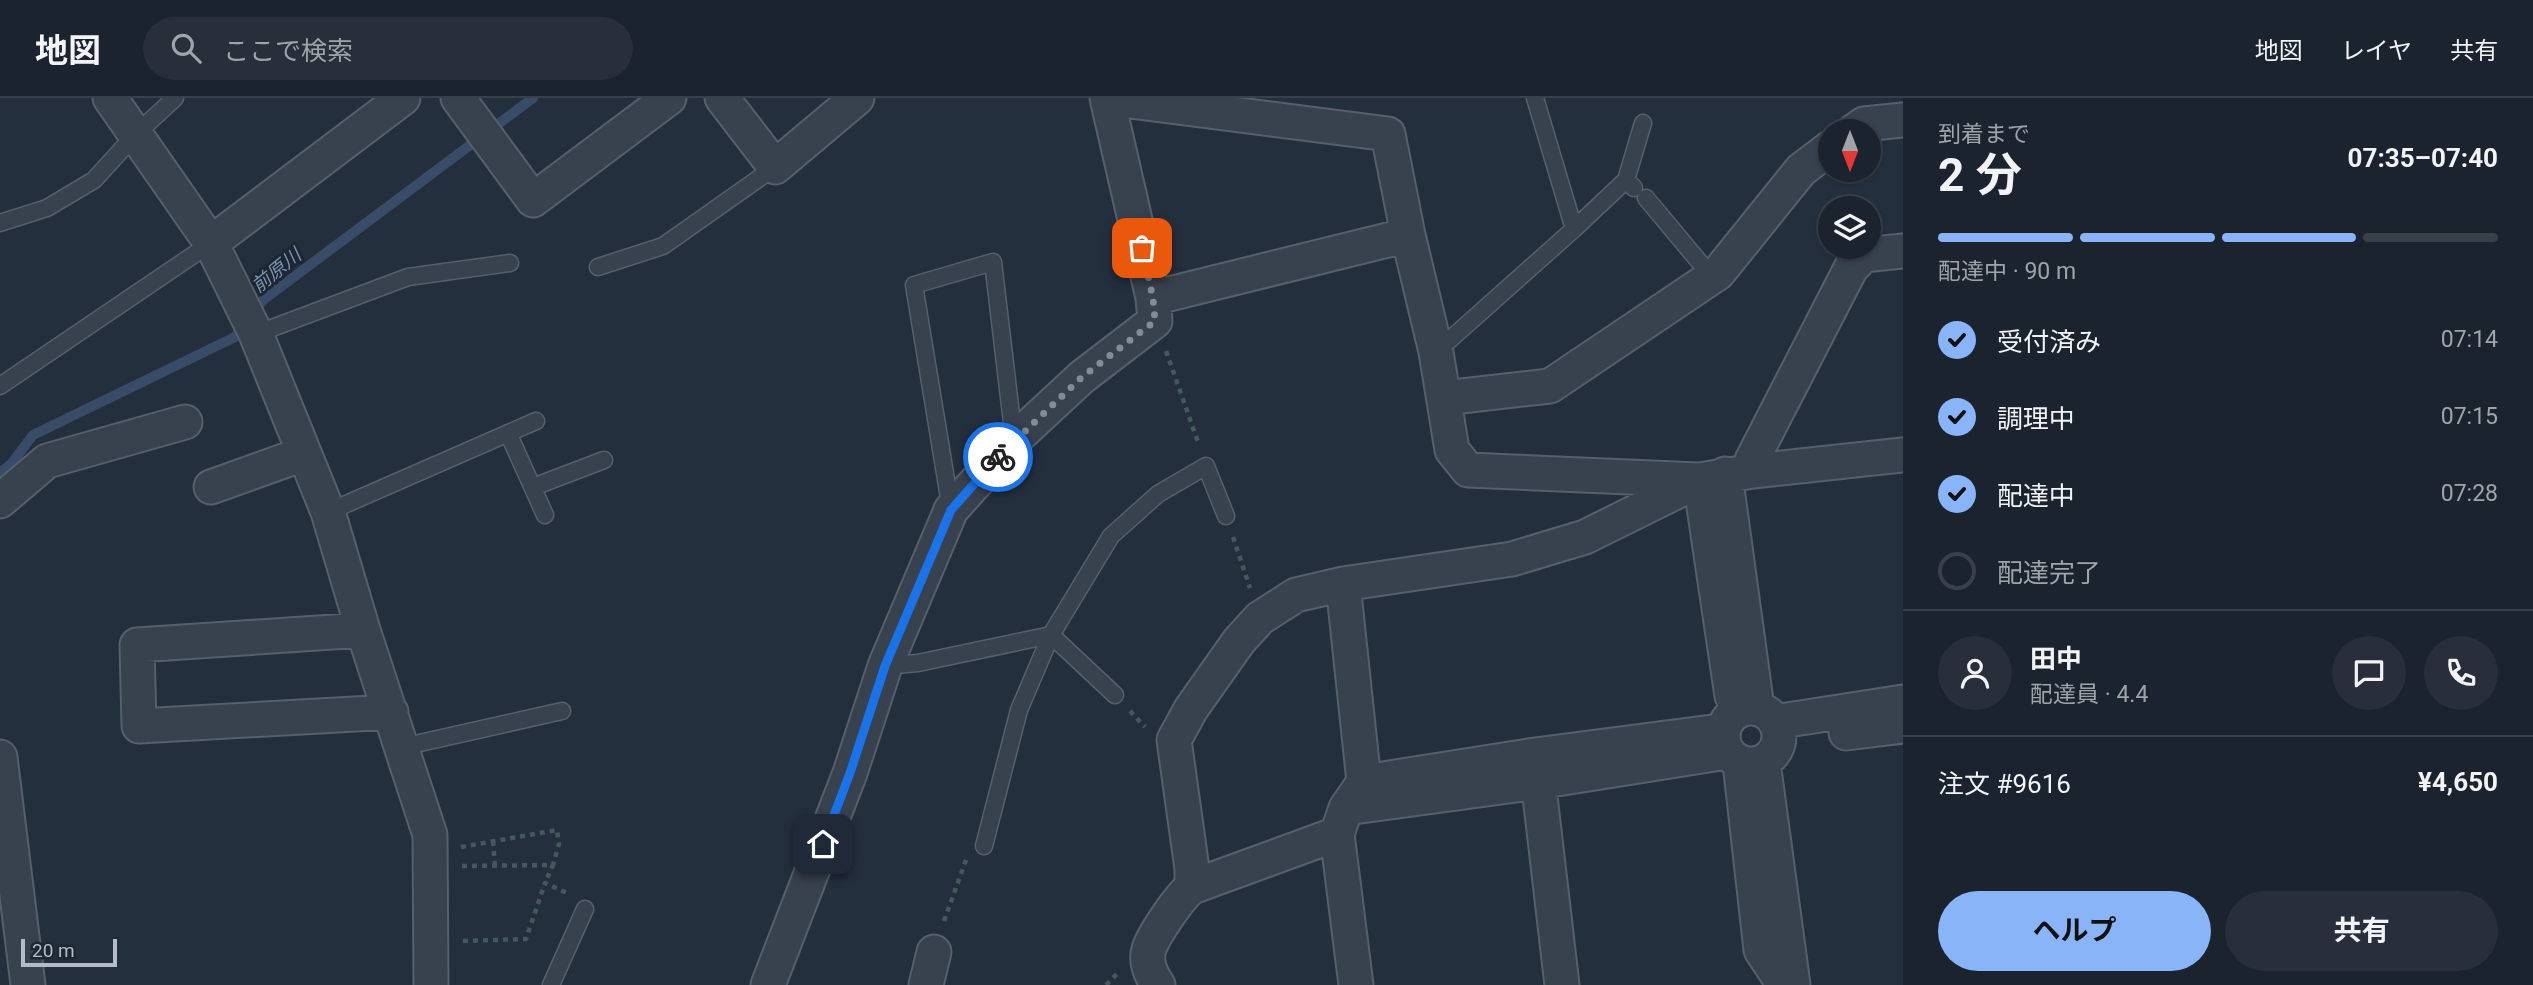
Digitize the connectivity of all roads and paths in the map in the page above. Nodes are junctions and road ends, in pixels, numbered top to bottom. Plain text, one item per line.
1 (110, 98) edge
2 (175, 98) edge
3 (403, 98) edge
4 (458, 98) edge
5 (669, 98) edge
6 (723, 98) edge
7 (856, 98) edge
8 (1107, 98) edge
9 (1535, 98) edge
10 (1903, 120) edge
11 (1881, 122) edge
12 (1643, 123) dead end
13 (136, 134) junction
14 (1818, 157) edge
15 (775, 167) junction
16 (1635, 188) junction
17 (0, 223) edge
18 (1574, 229) junction
19 (1408, 235) junction
20 (211, 243) junction
21 (1903, 251) edge
22 (510, 263) dead end
23 (598, 267) dead end
24 (1712, 277) junction
25 (1154, 309) junction
26 (256, 334) junction
27 (1436, 352) junction
28 (0, 386) edge
29 (1444, 398) junction
30 (536, 421) dead end
31 (185, 422) dead end
32 (508, 433) junction
33 (1014, 440) junction
34 (303, 454) junction
35 (1903, 455) edge
36 (604, 460) dead end
37 (1206, 466) junction
38 (1726, 475) junction
39 (211, 487) dead end
40 (533, 487) junction
41 (0, 501) edge
42 (951, 510) junction
43 (328, 512) junction
44 (545, 515) dead end
45 (1226, 516) joint
46 (1343, 583) junction
47 (1261, 618) junction
48 (363, 630) junction
49 (1051, 635) junction
50 (885, 666) junction
51 (1115, 695) joint
52 (1903, 702) edge
53 (562, 711) dead end
54 (391, 712) junction
55 (1903, 726) edge
56 (1750, 737) junction
57 (1174, 740) junction
58 (402, 747) junction
59 (0, 757) edge
60 (1536, 769) junction
61 (1349, 808) junction
62 (493, 841) junction
63 (984, 846) joint
64 (430, 859) junction
65 (553, 864) junction
66 (495, 866) junction
67 (545, 883) junction
68 (1192, 887) junction
69 (585, 909) joint
70 (430, 942) junction
71 (934, 951) joint
72 (28, 985) edge
73 (431, 985) edge
74 (551, 985) edge
75 (768, 985) edge
76 (926, 985) edge
77 (1158, 985) edge
78 (1356, 985) edge
79 (1562, 985) edge
80 (1784, 985) edge
81 (1793, 985) edge

1 - 13 street
2 - 13 lane
3 - 20 street
4 - 5 street
6 - 15 street
7 - 15 street
8 - 19 street
8 - 25 street
9 - 18 lane
10 - 11 street
12 - 16 lane
13 - 17 lane
13 - 20 street
14 - 24 street
15 - 23 lane
16 - 18 lane
16 - 24 lane
18 - 27 lane
19 - 25 street
19 - 27 street
20 - 26 street
20 - 28 lane
21 - 38 street
22 - 26 lane
24 - 29 street
25 - 33 street
25 - 37 path
26 - 34 street
27 - 29 street
29 - 38 street
30 - 32 lane
31 - 41 street
32 - 40 lane
32 - 43 lane
33 - 42 street
33 - 42 lane
34 - 39 street
34 - 43 street
35 - 38 street
36 - 40 lane
37 - 45 lane
37 - 49 lane
38 - 46 street
38 - 56 street
40 - 44 lane
42 - 50 street
43 - 48 street
45 - 47 path
46 - 47 street
46 - 61 street
47 - 57 street
48 - 54 street
48 - 54 street
49 - 50 lane
49 - 51 lane
49 - 63 lane
50 - 75 street
51 - 57 path
52 - 56 street
53 - 58 lane
54 - 58 street
55 - 56 street
56 - 60 street
56 - 80 street
56 - 81 street
57 - 68 street
58 - 64 street
59 - 72 street
60 - 61 street
60 - 79 street
61 - 68 street
61 - 78 street
62 - 64 path
62 - 65 path
62 - 66 path
63 - 71 path
64 - 66 path
64 - 70 street
65 - 66 path
65 - 67 path
67 - 69 path
67 - 70 path
68 - 77 street
69 - 74 lane
70 - 73 street
71 - 76 street

